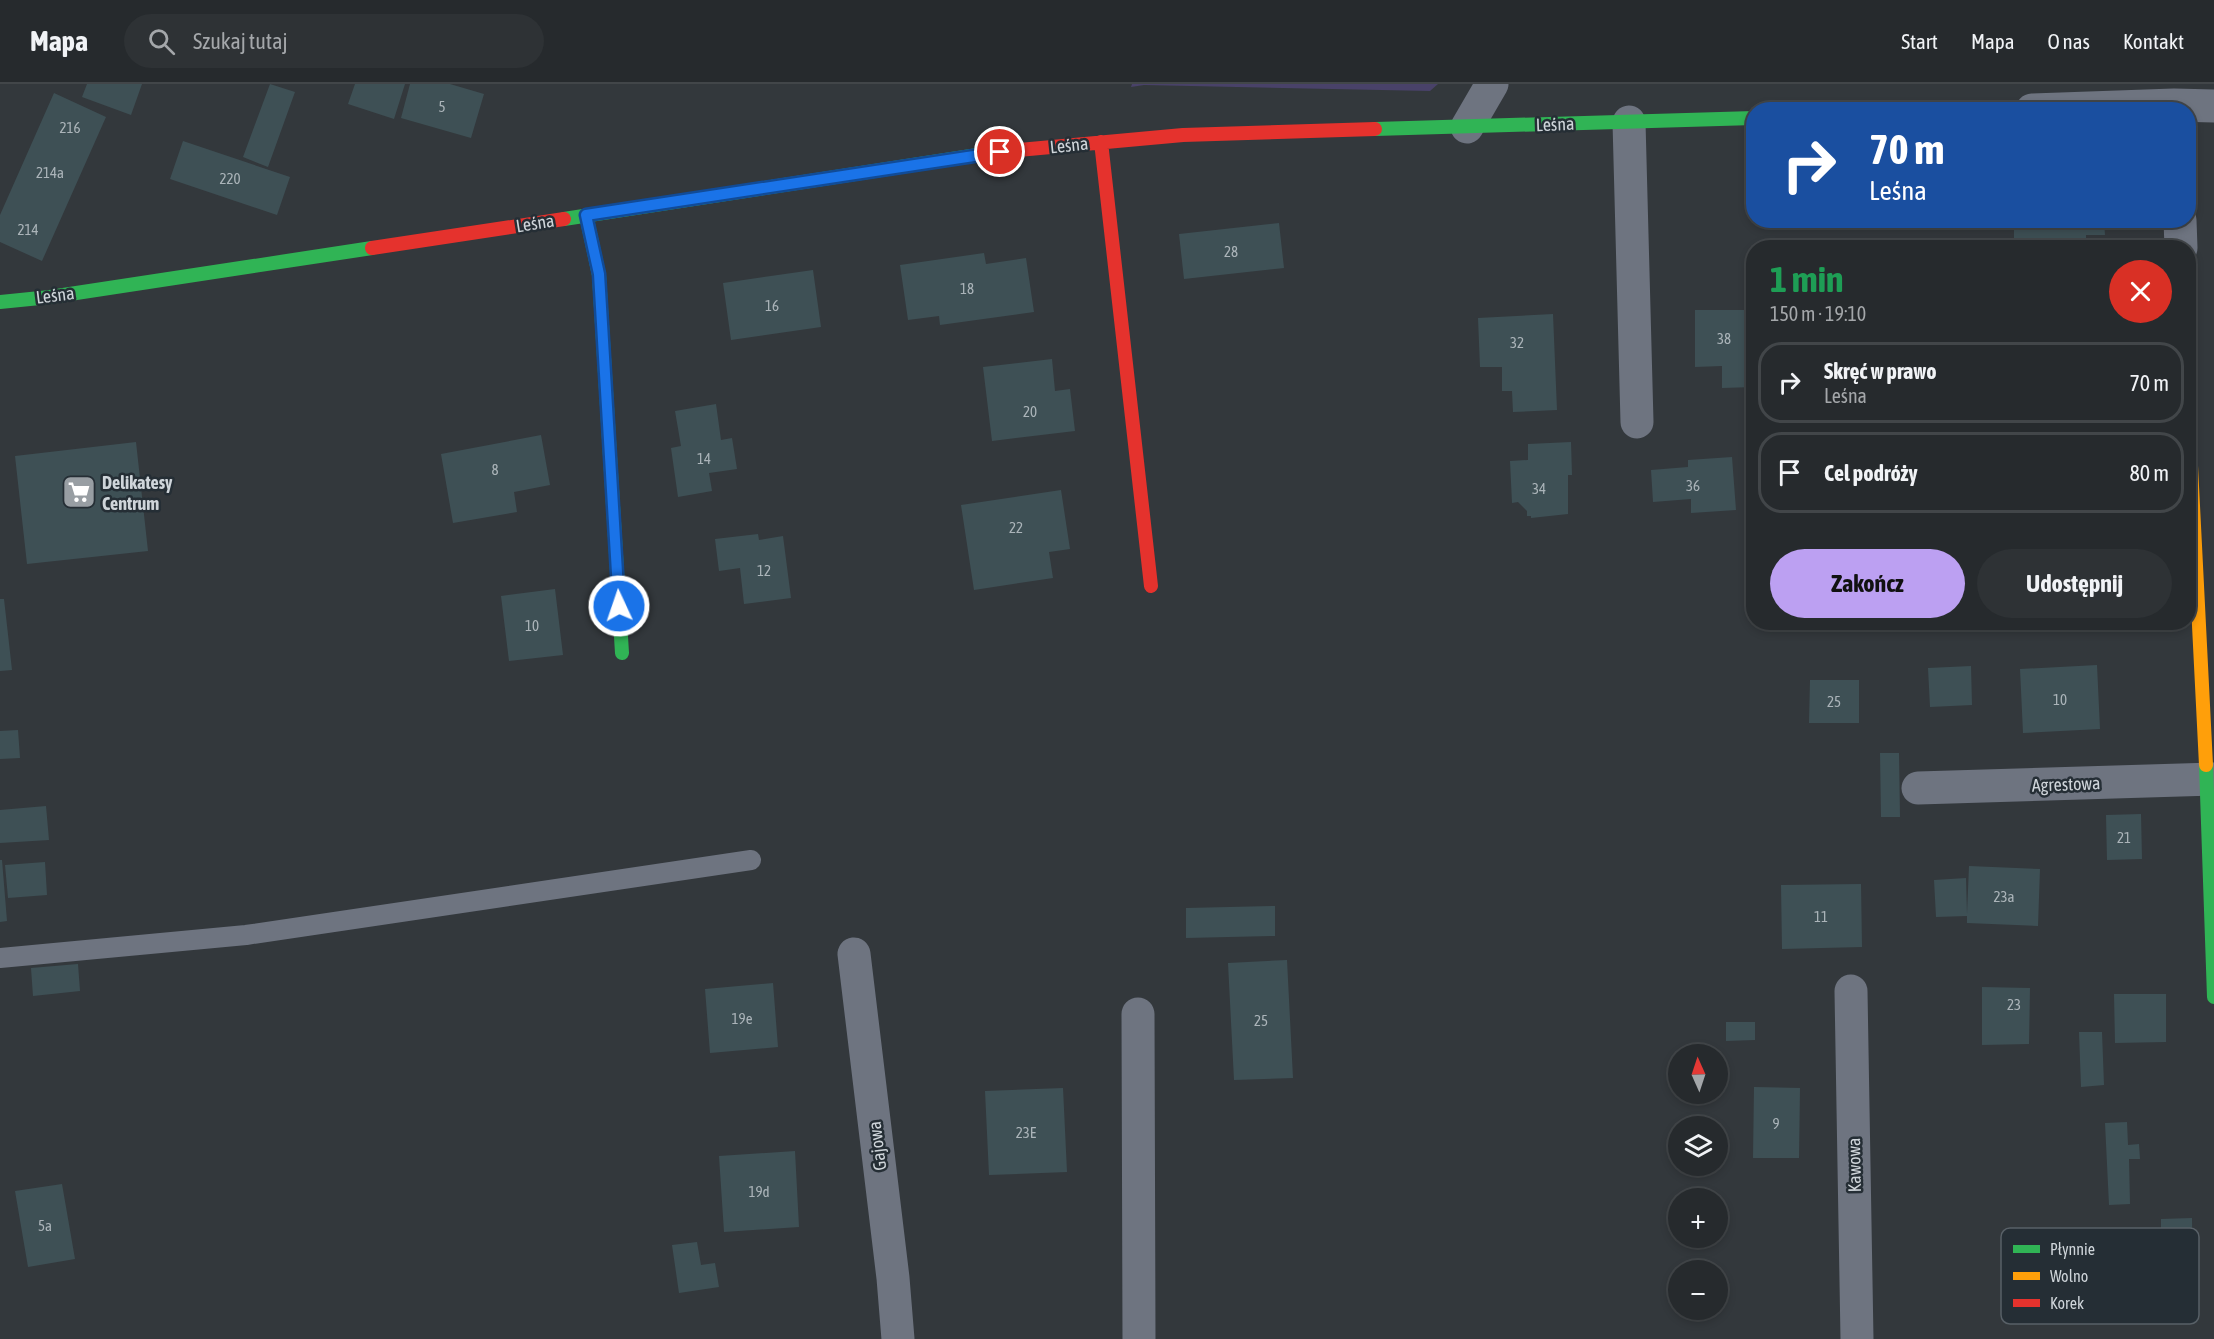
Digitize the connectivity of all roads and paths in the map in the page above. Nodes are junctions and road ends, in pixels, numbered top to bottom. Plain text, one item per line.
1 (1492, 84) edge
2 (2196, 106) edge
3 (2214, 106) edge
4 (1746, 118) edge
5 (1629, 122) junction
6 (1467, 127) junction
7 (1101, 142) junction
8 (586, 215) junction
9 (0, 302) edge
10 (1637, 422) dead end
11 (2196, 542) edge
12 (1151, 586) dead end
13 (622, 653) dead end
14 (2210, 779) edge
15 (1918, 788) dead end
16 (751, 860) dead end
17 (854, 954) dead end
18 (0, 958) edge
19 (1851, 991) dead end
20 (2214, 997) edge
21 (1138, 1014) dead end
22 (898, 1339) edge
23 (1139, 1339) edge
24 (1857, 1339) edge

1 - 6 street
2 - 3 street
4 - 5 street, Leśna
5 - 6 street, Leśna
5 - 10 street
6 - 7 street, Leśna
7 - 8 street, Leśna
7 - 12 street
8 - 9 street, Leśna
8 - 13 street
11 - 14 street
14 - 15 street, Agrestowa
14 - 20 street
16 - 18 lane
17 - 22 street, Gajowa
19 - 24 street, Kawowa
21 - 23 street

